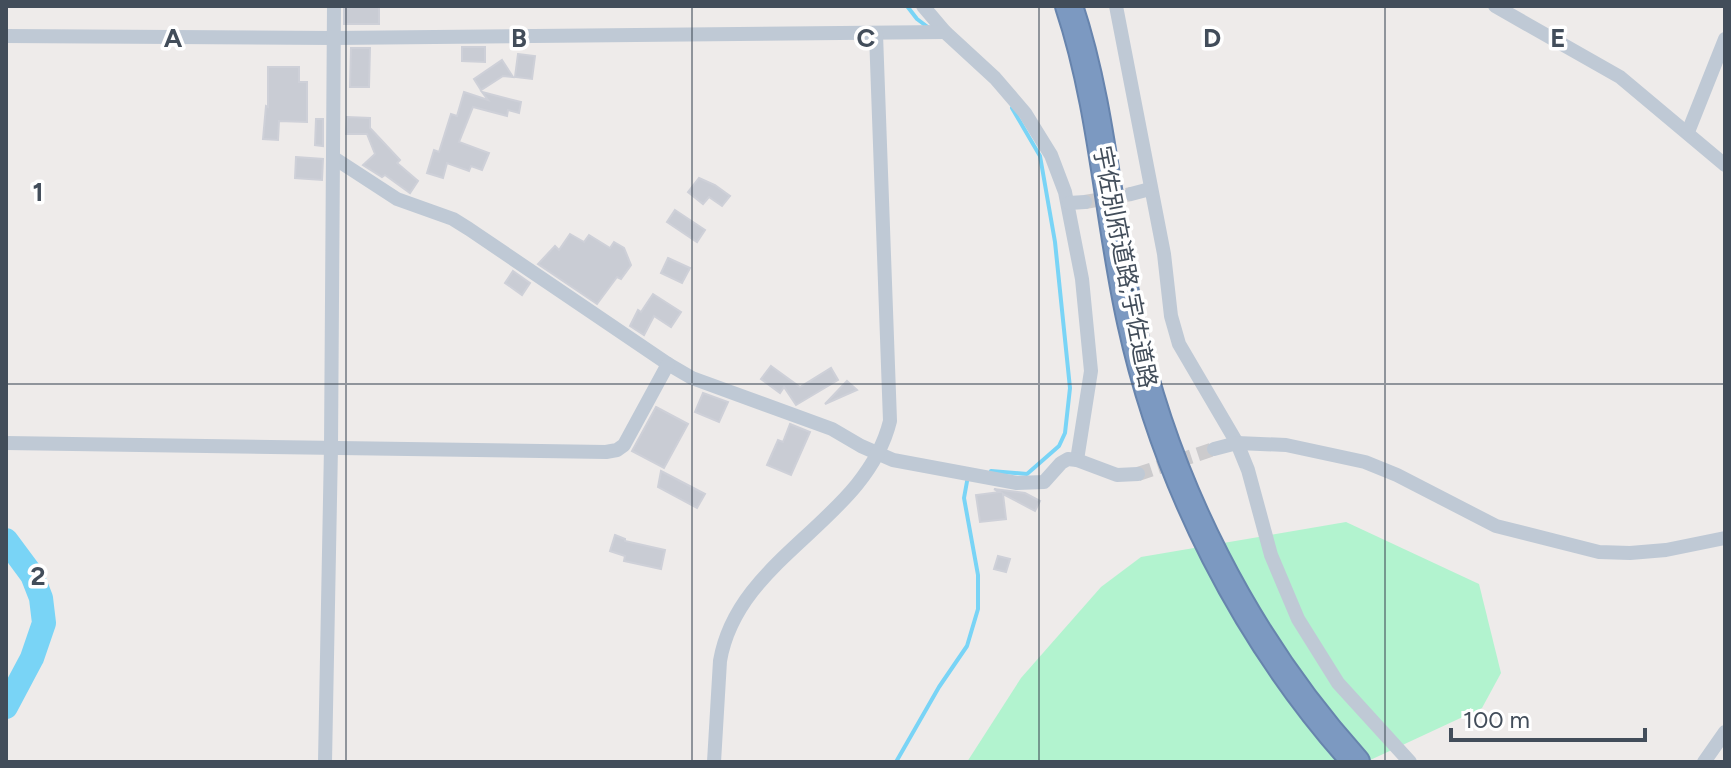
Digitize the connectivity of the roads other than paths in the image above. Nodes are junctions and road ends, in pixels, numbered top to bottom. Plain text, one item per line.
1 (334, 6) edge
2 (923, 6) edge
3 (1069, 6) edge
4 (1116, 6) edge
5 (1495, 6) edge
6 (945, 32) junction
7 (876, 34) junction
8 (6, 36) edge
9 (334, 38) junction
10 (1725, 39) edge
11 (1688, 132) junction
12 (334, 158) junction
13 (1725, 165) edge
14 (1150, 189) junction
15 (1131, 194) tunnel mouth
16 (1085, 202) tunnel mouth
17 (1069, 203) junction
18 (668, 364) junction
19 (6, 443) edge
20 (1237, 443) junction
21 (331, 447) junction
22 (1214, 449) tunnel mouth
23 (878, 454) junction
24 (1077, 460) junction
25 (1138, 474) tunnel mouth
26 (1725, 538) edge
27 (1725, 732) edge
28 (325, 762) edge
29 (714, 762) edge
30 (1356, 762) edge
31 (1410, 762) edge
32 (1704, 762) edge

1 - 9 street
2 - 6 street
3 - 30 highway, 宇佐別府道路;宇佐道路
4 - 14 street
5 - 11 street
6 - 7 street
6 - 17 street
7 - 9 street
7 - 23 street
8 - 9 street
9 - 12 street
10 - 11 street
11 - 13 street
12 - 18 street
12 - 21 street
14 - 15 street
14 - 20 street
16 - 17 street
17 - 24 street
18 - 21 street
18 - 23 street
19 - 21 street
20 - 22 street
20 - 26 street
20 - 31 street
21 - 28 street
23 - 24 street
23 - 29 street
24 - 25 street
27 - 32 street

